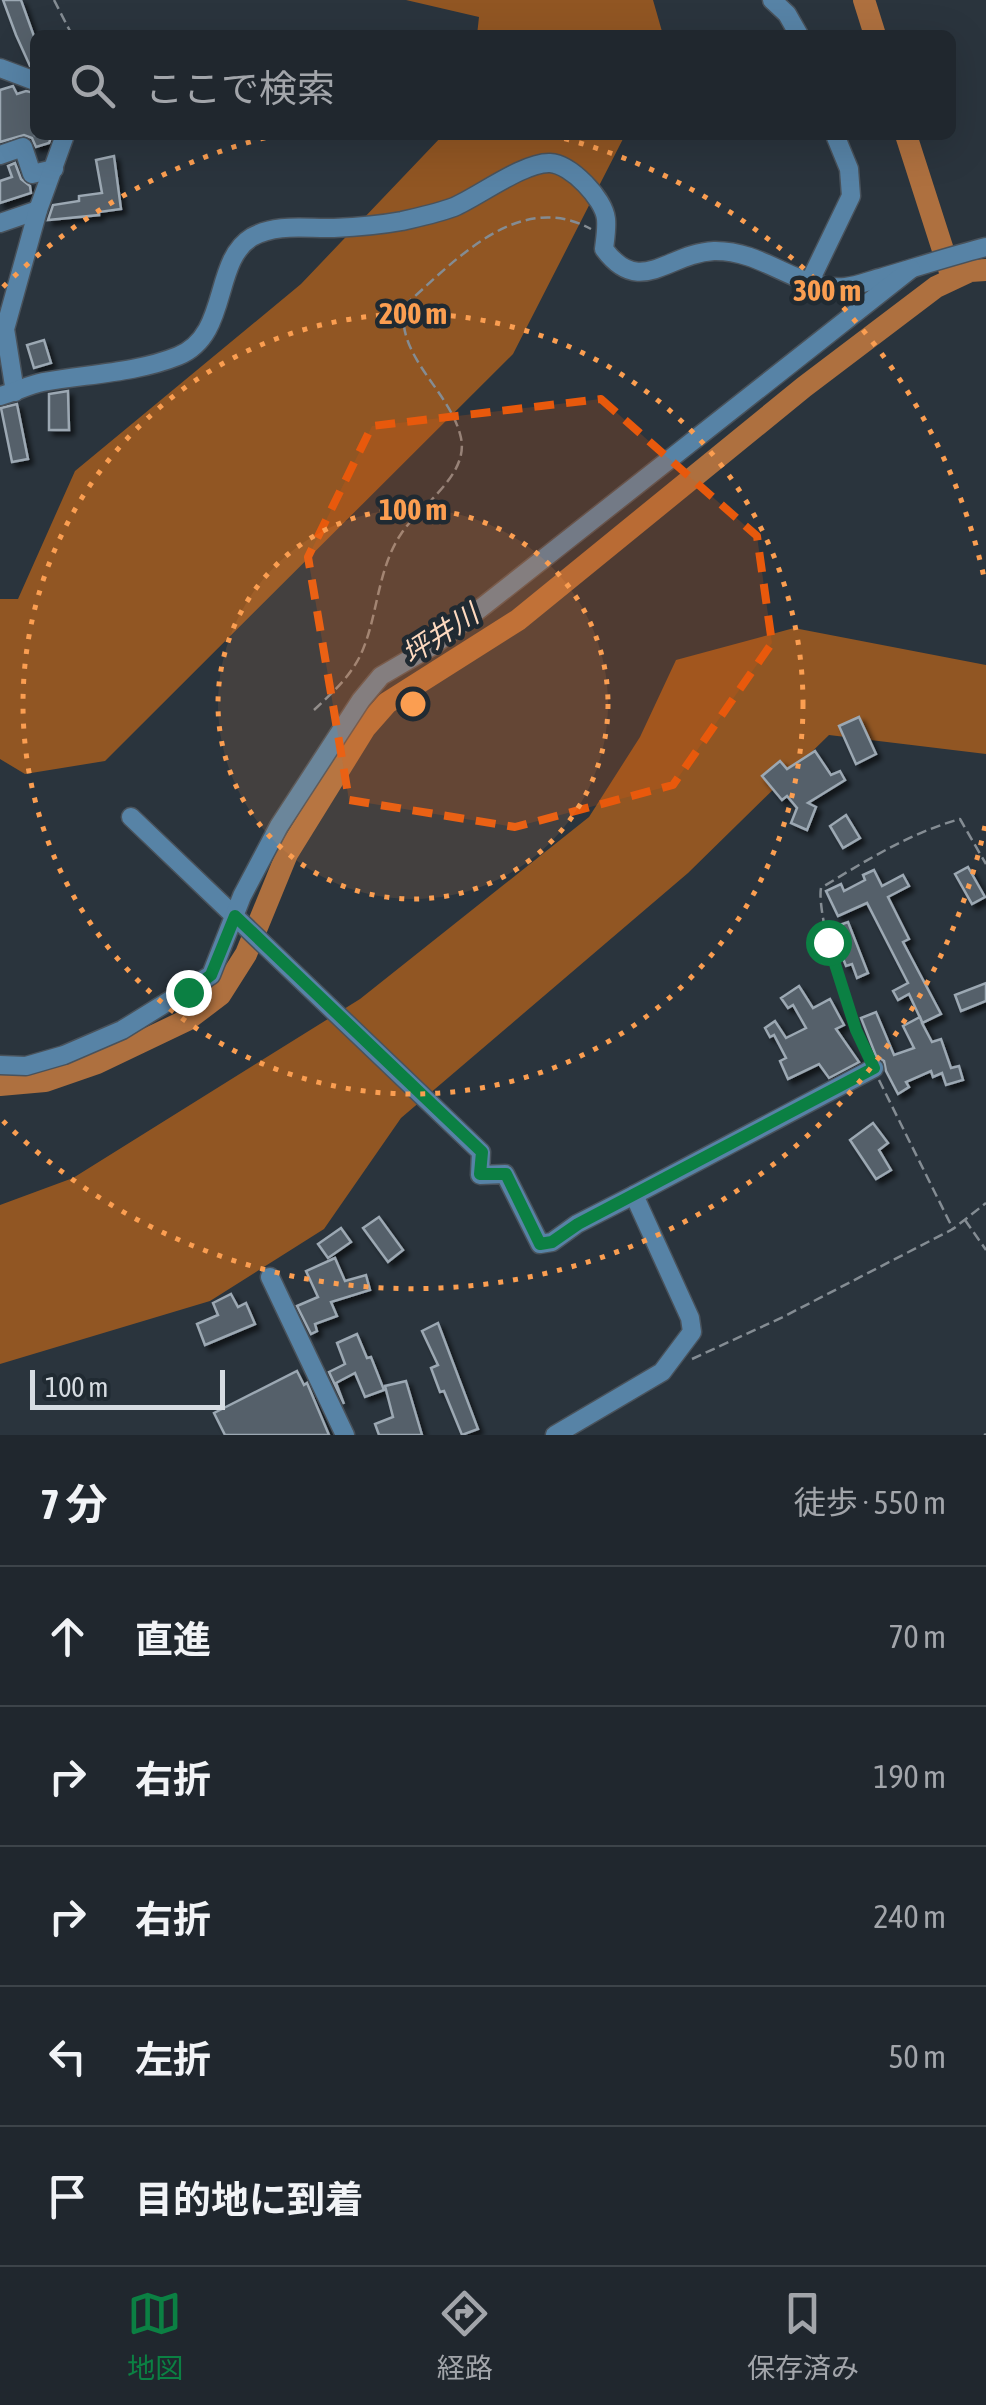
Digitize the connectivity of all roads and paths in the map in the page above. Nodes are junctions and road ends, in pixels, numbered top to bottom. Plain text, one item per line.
1 (54, 0) edge
2 (772, 0) edge
3 (69, 30) edge
4 (796, 30) edge
5 (0, 68) edge
6 (30, 79) edge
7 (64, 140) edge
8 (837, 140) edge
9 (0, 155) edge
10 (54, 169) junction
11 (38, 210) junction
12 (0, 223) edge
13 (986, 247) edge
14 (604, 249) junction
15 (920, 266) junction
16 (809, 284) junction
17 (3, 336) edge
18 (7, 394) edge
19 (314, 710) dead end
20 (131, 817) dead end
21 (986, 864) edge
22 (240, 920) junction
23 (0, 1065) edge
24 (874, 1068) junction
25 (634, 1194) junction
26 (986, 1203) edge
27 (964, 1219) junction
28 (953, 1228) junction
29 (986, 1250) edge
30 (270, 1277) dead end
31 (686, 1362) dead end
32 (345, 1435) edge
33 (555, 1435) edge

1 - 3 path
2 - 4 street
5 - 6 street
7 - 10 street
8 - 16 street
9 - 10 street
10 - 11 street
11 - 12 street
11 - 17 street
13 - 15 street
14 - 16 street
14 - 18 street
14 - 19 path
15 - 16 street
15 - 22 street
17 - 18 street
20 - 22 street
21 - 24 path
22 - 23 street
22 - 25 street
24 - 25 street
24 - 28 path
25 - 33 street
26 - 27 path
27 - 28 path
27 - 29 path
28 - 31 path
30 - 32 street

